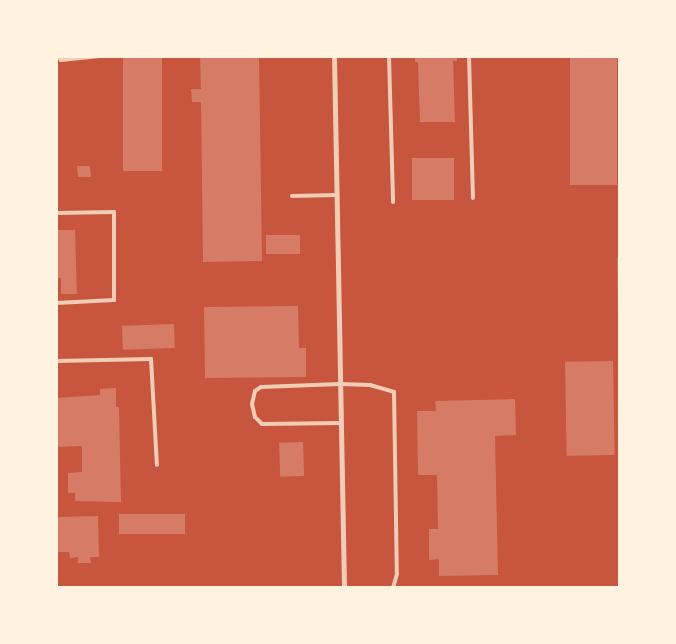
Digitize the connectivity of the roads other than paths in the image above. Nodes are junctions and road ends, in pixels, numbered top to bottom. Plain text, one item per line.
1 (58, 56) edge
2 (100, 56) edge
3 (334, 56) edge
4 (389, 56) edge
5 (469, 56) edge
6 (336, 195) junction
7 (292, 196) dead end
8 (473, 198) dead end
9 (393, 202) dead end
10 (56, 213) edge
11 (56, 302) edge
12 (56, 361) edge
13 (340, 384) junction
14 (341, 423) junction
15 (157, 465) dead end
16 (344, 588) edge
17 (393, 588) edge

1 - 2 lane
3 - 6 street
4 - 9 lane
5 - 8 lane
6 - 7 lane
6 - 13 street
10 - 11 lane
12 - 15 lane
13 - 14 street
13 - 14 lane
13 - 17 lane
14 - 16 street

